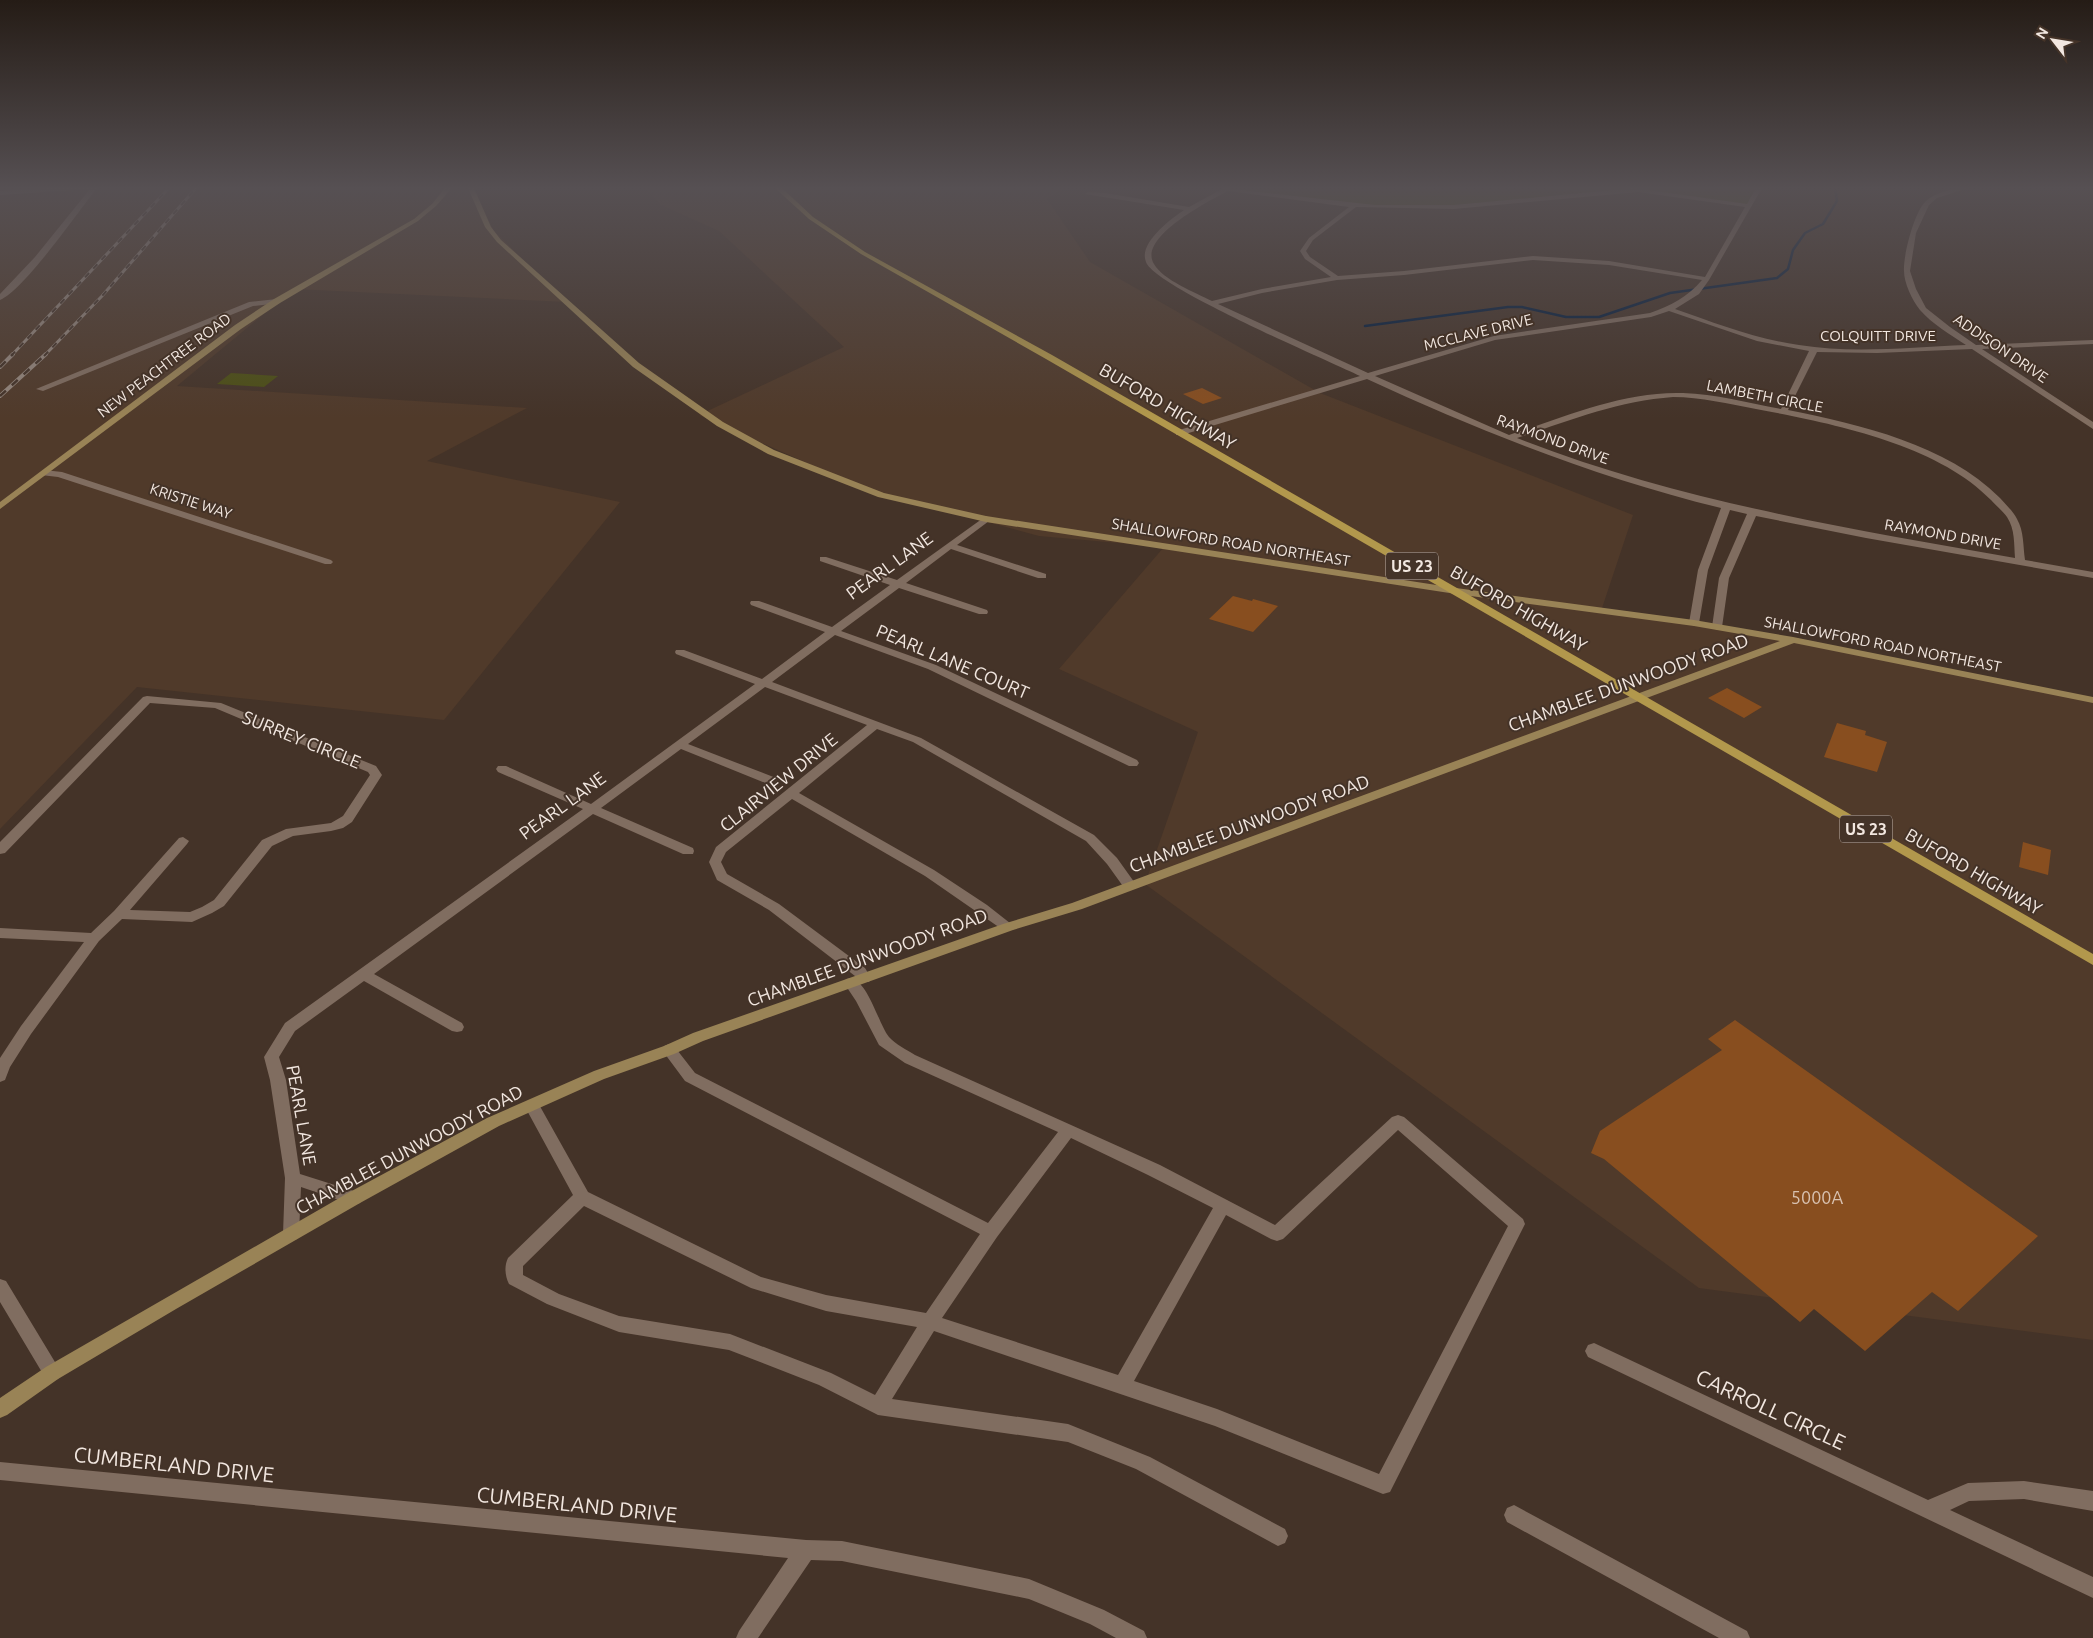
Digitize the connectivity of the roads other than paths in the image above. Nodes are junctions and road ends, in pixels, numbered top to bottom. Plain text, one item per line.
1 (34, 264) edge
2 (340, 264) edge
3 (524, 264) edge
4 (883, 264) edge
5 (1149, 264) edge
6 (1317, 264) edge
7 (1476, 264) edge
8 (1618, 264) edge
9 (1715, 264) edge
10 (1908, 264) edge
11 (1337, 278) junction
12 (1706, 279) junction
13 (0, 298) edge
14 (277, 301) junction
15 (1212, 303) junction
16 (1669, 309) junction
17 (2093, 342) edge
18 (1975, 348) junction
19 (1814, 350) junction
20 (1368, 376) junction
21 (40, 389) dead end
22 (1784, 410) junction
23 (2093, 426) edge
24 (1179, 433) junction
25 (1508, 438) junction
26 (44, 473) junction
27 (0, 506) edge
28 (1726, 507) junction
29 (1752, 512) junction
30 (986, 520) junction
31 (950, 546) junction
32 (823, 559) dead end
33 (2020, 561) junction
34 (328, 562) dead end
35 (2093, 575) edge
36 (1042, 576) dead end
37 (898, 584) junction
38 (1456, 591) junction
39 (755, 603) dead end
40 (983, 612) dead end
41 (1694, 623) junction
42 (1717, 627) junction
43 (834, 630) junction
44 (1793, 640) junction
45 (680, 652) dead end
46 (762, 683) junction
47 (1640, 698) junction
48 (2093, 700) edge
49 (876, 725) junction
50 (679, 744) junction
51 (1133, 763) dead end
52 (502, 770) dead end
53 (772, 781) dead end
54 (792, 794) junction
55 (592, 808) junction
56 (183, 841) dead end
57 (0, 850) edge
58 (688, 851) dead end
59 (1130, 886) junction
60 (119, 914) junction
61 (1008, 927) junction
62 (0, 933) edge
63 (94, 938) junction
64 (2093, 960) edge
65 (363, 974) junction
66 (858, 980) junction
67 (457, 1027) dead end
68 (669, 1050) junction
69 (0, 1076) edge
70 (532, 1105) junction
71 (1068, 1130) junction
72 (293, 1178) junction
73 (354, 1198) junction
74 (578, 1201) junction
75 (1223, 1205) junction
76 (991, 1232) junction
77 (290, 1234) junction
78 (0, 1286) edge
79 (930, 1322) junction
80 (1594, 1351) dead end
81 (52, 1373) junction
82 (1122, 1385) junction
83 (878, 1406) junction
84 (0, 1409) edge
85 (0, 1471) edge
86 (2093, 1501) edge
87 (1928, 1510) junction
88 (1514, 1515) dead end
89 (1278, 1536) dead end
90 (806, 1550) junction
91 (2093, 1588) edge
92 (746, 1638) edge
93 (1137, 1638) edge
94 (1740, 1638) edge

1 - 13 street
2 - 14 street, NEW PEACHTREE ROAD
3 - 30 street, SHALLOWFORD ROAD NORTHEAST
4 - 24 main road, BUFORD HIGHWAY / US 23
5 - 15 street, RAYMOND DRIVE
6 - 11 street
7 - 11 street
8 - 12 street
9 - 12 street, MCCLAVE DRIVE
10 - 18 street, ADDISON DRIVE
11 - 15 street
12 - 16 street, MCCLAVE DRIVE
14 - 21 street
14 - 26 street, NEW PEACHTREE ROAD
15 - 20 street, RAYMOND DRIVE
16 - 19 street, COLQUITT DRIVE
16 - 20 street, MCCLAVE DRIVE
17 - 18 street, COLQUITT DRIVE
18 - 19 street, COLQUITT DRIVE
18 - 23 street, ADDISON DRIVE
19 - 22 street
20 - 24 street, MCCLAVE DRIVE
20 - 25 street, RAYMOND DRIVE
22 - 25 street, LAMBETH CIRCLE
22 - 33 street, LAMBETH CIRCLE
24 - 38 main road, BUFORD HIGHWAY / US 23
25 - 28 street, RAYMOND DRIVE
26 - 27 street, NEW PEACHTREE ROAD
26 - 34 street, KRISTIE WAY
28 - 29 street, RAYMOND DRIVE
28 - 41 street
29 - 33 street, RAYMOND DRIVE
29 - 42 street
30 - 31 street, PEARL LANE
30 - 38 street, SHALLOWFORD ROAD NORTHEAST
31 - 36 street
31 - 37 street, PEARL LANE
32 - 37 street
33 - 35 street, RAYMOND DRIVE
37 - 40 street
37 - 43 street, PEARL LANE
38 - 41 street, SHALLOWFORD ROAD NORTHEAST
38 - 47 main road, BUFORD HIGHWAY / US 23
39 - 43 street, PEARL LANE COURT
41 - 42 street, SHALLOWFORD ROAD NORTHEAST
42 - 44 street, SHALLOWFORD ROAD NORTHEAST
43 - 46 street, PEARL LANE
43 - 51 street, PEARL LANE COURT
44 - 47 street, CHAMBLEE DUNWOODY ROAD
44 - 48 street, SHALLOWFORD ROAD NORTHEAST
45 - 46 street
46 - 49 street
46 - 50 street, PEARL LANE
47 - 59 street, CHAMBLEE DUNWOODY ROAD
47 - 64 main road, BUFORD HIGHWAY / US 23
49 - 54 street, CLAIRVIEW DRIVE
49 - 59 street
50 - 53 street
50 - 55 street, PEARL LANE
52 - 55 street
54 - 61 street
54 - 66 street, CLAIRVIEW DRIVE
55 - 58 street
55 - 65 street, PEARL LANE
56 - 60 street
57 - 60 street, SURREY CIRCLE
59 - 61 street, CHAMBLEE DUNWOODY ROAD
60 - 63 street
61 - 66 street, CHAMBLEE DUNWOODY ROAD
62 - 63 street
63 - 69 street
65 - 67 street
65 - 72 street, PEARL LANE
66 - 68 street, CHAMBLEE DUNWOODY ROAD
66 - 71 street
68 - 70 street, CHAMBLEE DUNWOODY ROAD
68 - 76 street
70 - 73 street, CHAMBLEE DUNWOODY ROAD
70 - 74 street
71 - 75 street
71 - 76 street
72 - 73 street, PEARL LANE
72 - 77 street, PEARL LANE
73 - 77 street, CHAMBLEE DUNWOODY ROAD
74 - 79 street
74 - 83 street
75 - 82 street
75 - 82 street
76 - 79 street
77 - 81 street, CHAMBLEE DUNWOODY ROAD
78 - 81 street
79 - 82 street
79 - 83 street
80 - 87 street, CARROLL CIRCLE
81 - 84 street, CHAMBLEE DUNWOODY ROAD
83 - 89 street
85 - 90 street, CUMBERLAND DRIVE
86 - 87 street
87 - 91 street, CARROLL CIRCLE
88 - 94 street
90 - 92 street
90 - 93 street, CUMBERLAND DRIVE

